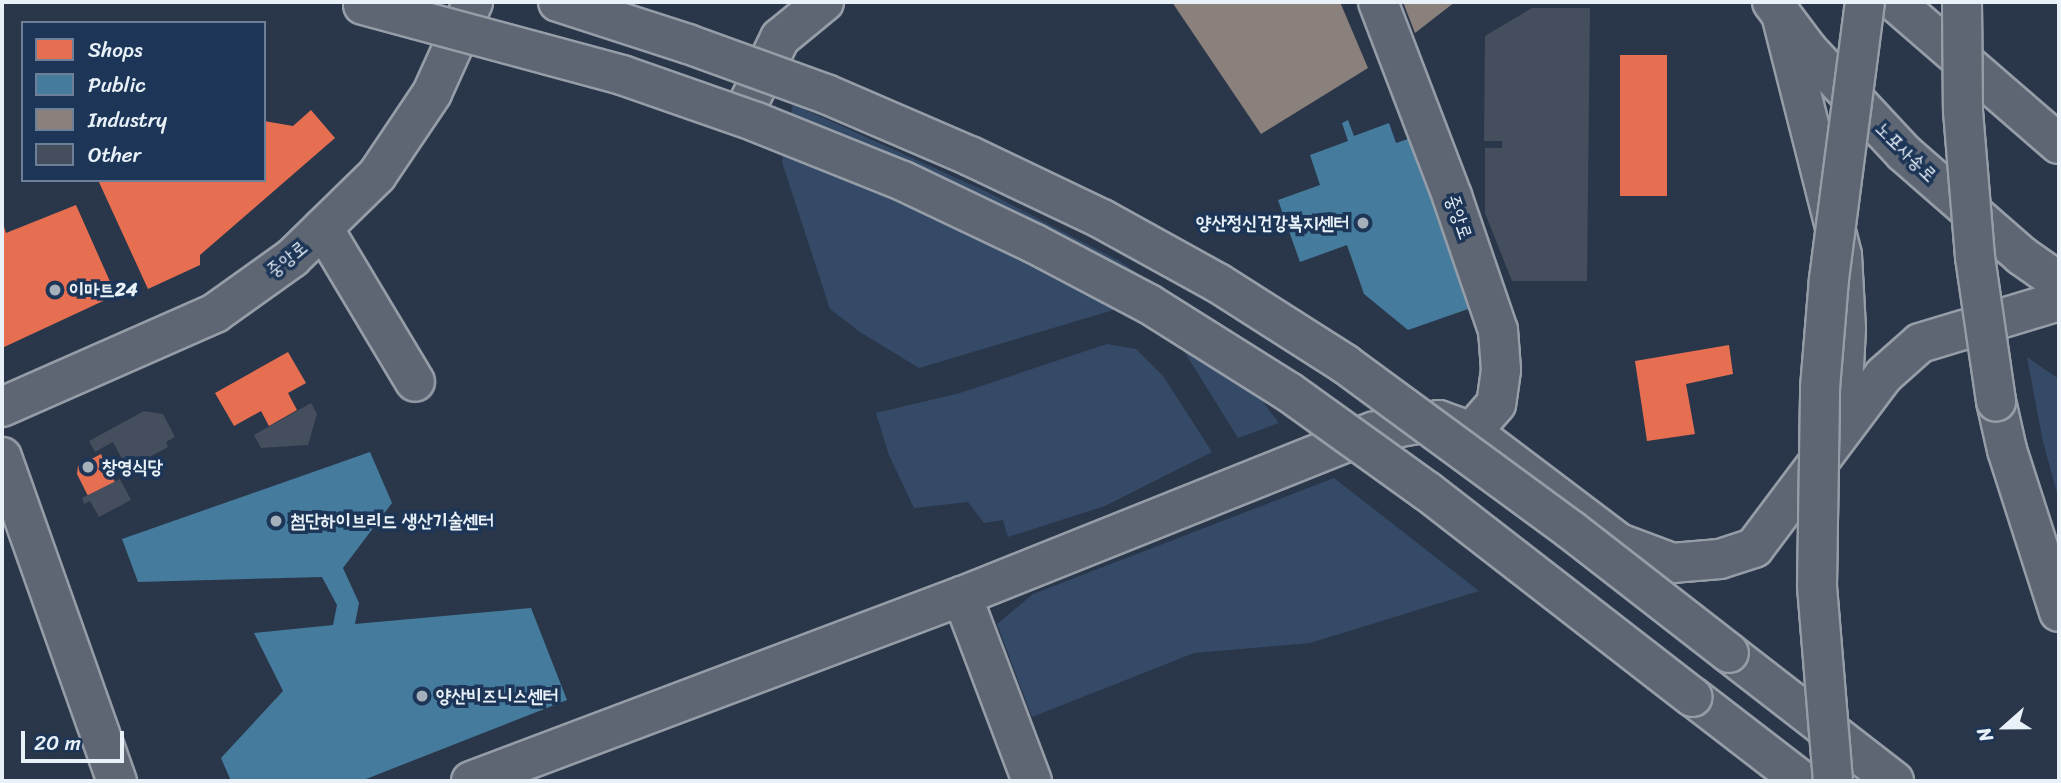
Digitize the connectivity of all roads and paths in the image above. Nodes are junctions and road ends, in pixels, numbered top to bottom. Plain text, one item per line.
1 (473, 2) edge
2 (558, 2) edge
3 (824, 2) edge
4 (1378, 2) edge
5 (1865, 2) edge
6 (1895, 2) edge
7 (1962, 2) edge
8 (357, 3) edge
9 (1777, 8) edge
10 (747, 106) dead end
11 (2059, 144) edge
12 (323, 228) junction
13 (2059, 282) edge
14 (2059, 301) edge
15 (415, 382) dead end
16 (2, 407) edge
17 (1472, 432) junction
18 (2, 457) edge
19 (1816, 465) junction
20 (962, 596) junction
21 (2059, 612) edge
22 (117, 781) edge
23 (471, 781) edge
24 (1032, 781) edge
25 (1802, 781) edge
26 (1833, 781) edge
27 (1894, 781) edge

1 - 12 main road, 중앙로
2 - 27 main road, bridge
3 - 10 main road
4 - 17 main road, 중앙로
5 - 26 main road, bridge
6 - 11 main road
7 - 21 main road, bridge
8 - 25 main road, bridge
9 - 13 main road, 노포사송로
9 - 19 main road
12 - 15 main road
12 - 16 main road, 중앙로
14 - 19 main road
17 - 19 main road
17 - 20 main road
18 - 22 main road
20 - 23 main road
20 - 24 main road

